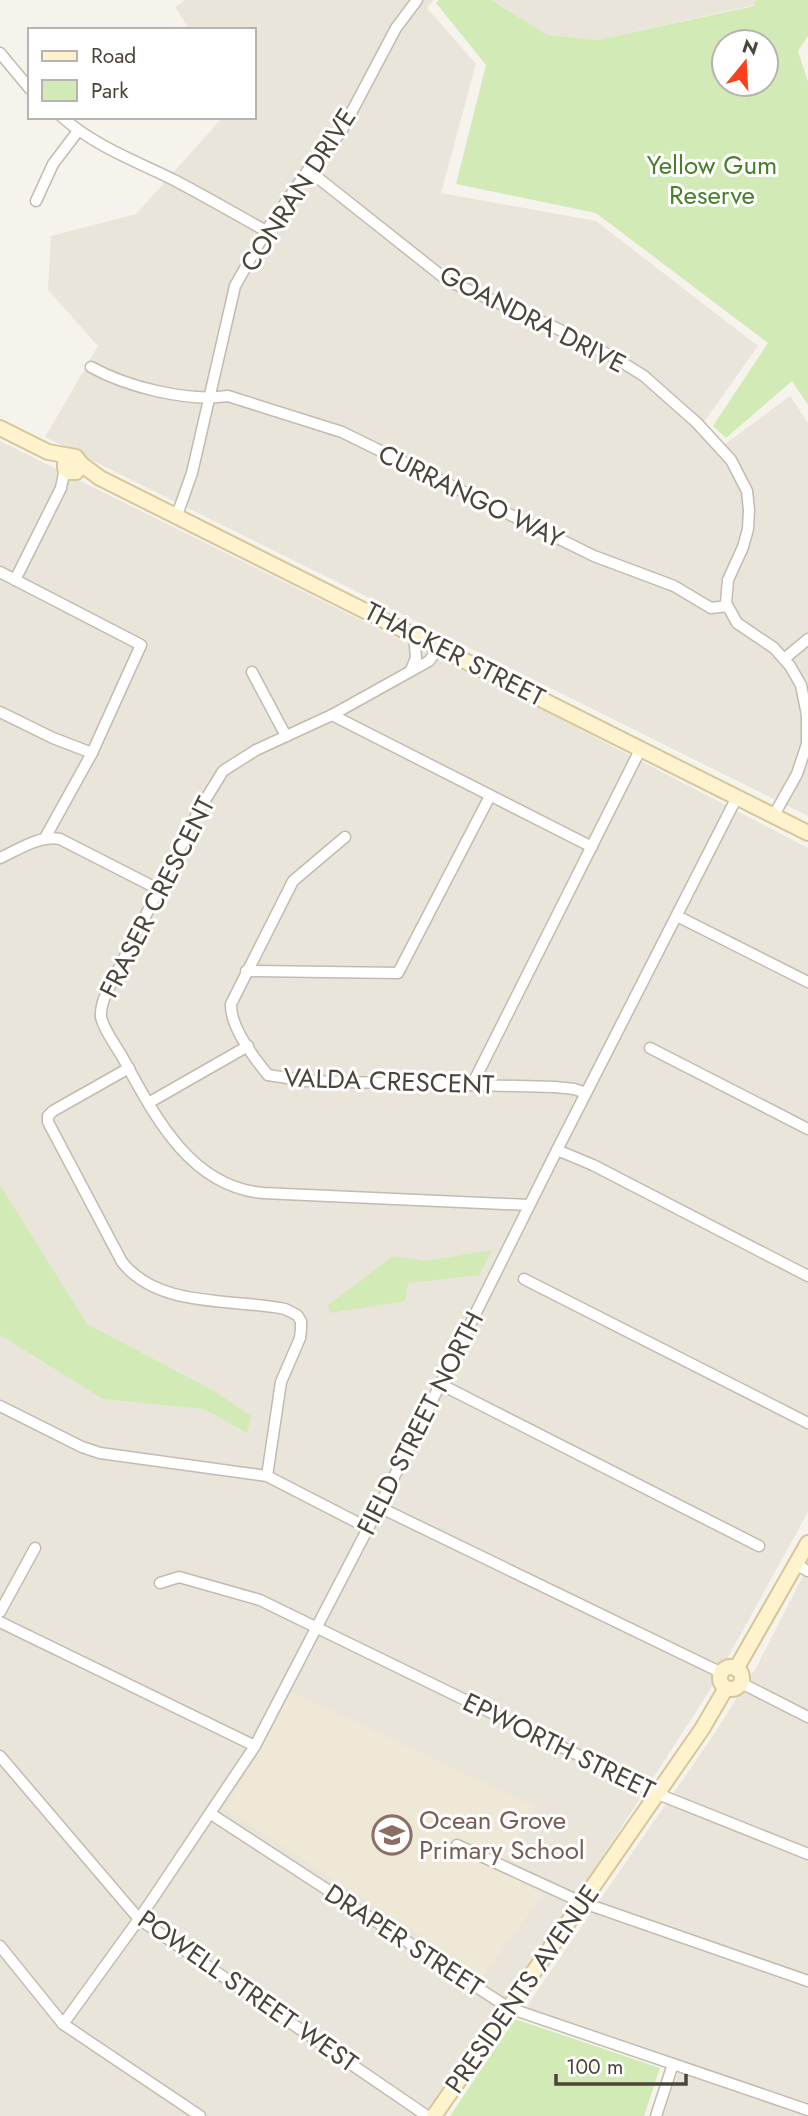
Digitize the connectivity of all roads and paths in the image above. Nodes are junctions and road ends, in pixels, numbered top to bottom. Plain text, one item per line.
1 (417, 0) edge
2 (0, 53) edge
3 (28, 87) edge
4 (64, 119) edge
5 (78, 131) junction
6 (308, 170) junction
7 (36, 201) dead end
8 (266, 231) junction
9 (91, 367) dead end
10 (210, 398) junction
11 (0, 428) edge
12 (72, 467) junction
13 (177, 515) junction
14 (0, 572) edge
15 (15, 580) junction
16 (727, 606) junction
17 (414, 634) junction
18 (808, 639) edge
19 (440, 646) junction
20 (784, 659) junction
21 (252, 671) dead end
22 (411, 671) junction
23 (0, 712) edge
24 (332, 715) junction
25 (286, 736) junction
26 (641, 748) junction
27 (92, 752) junction
28 (490, 796) junction
29 (737, 797) junction
30 (774, 815) junction
31 (808, 833) edge
32 (345, 837) dead end
33 (45, 838) junction
34 (592, 847) junction
35 (0, 858) edge
36 (158, 889) junction
37 (677, 916) junction
38 (246, 971) junction
39 (808, 982) edge
40 (248, 1046) junction
41 (650, 1048) dead end
42 (129, 1068) junction
43 (472, 1085) junction
44 (586, 1093) junction
45 (150, 1102) junction
46 (808, 1129) edge
47 (557, 1150) junction
48 (529, 1205) junction
49 (808, 1276) edge
50 (524, 1279) dead end
51 (440, 1384) junction
52 (0, 1406) edge
53 (808, 1423) edge
54 (267, 1476) junction
55 (379, 1507) junction
56 (368, 1528) junction
57 (808, 1543) edge
58 (759, 1546) dead end
59 (35, 1548) dead end
60 (802, 1568) edge
61 (160, 1583) dead end
62 (0, 1612) edge
63 (0, 1622) edge
64 (316, 1628) junction
65 (736, 1669) junction
66 (722, 1673) junction
67 (741, 1684) junction
68 (726, 1688) junction
69 (808, 1717) edge
70 (255, 1746) junction
71 (2, 1762) edge
72 (658, 1794) junction
73 (211, 1814) junction
74 (457, 1845) dead end
75 (808, 1854) edge
76 (581, 1902) junction
77 (139, 1919) junction
78 (0, 1946) edge
79 (808, 1981) edge
80 (509, 2008) junction
81 (63, 2024) junction
82 (673, 2064) junction
83 (808, 2110) edge
84 (200, 2116) edge
85 (427, 2116) edge
86 (434, 2116) edge
87 (656, 2116) edge

1 - 6 street, CONRAN DRIVE
2 - 3 street
4 - 5 street
5 - 7 street
5 - 8 street
6 - 8 street, CONRAN DRIVE
6 - 16 street, GOANDRA DRIVE
8 - 10 street, CONRAN DRIVE
9 - 10 street, CURRANGO WAY
10 - 13 street, CONRAN DRIVE
10 - 16 street, CURRANGO WAY
11 - 12 street, THACKER STREET
12 - 13 street, THACKER STREET
12 - 15 street
13 - 17 street, THACKER STREET
14 - 15 street
15 - 27 street
16 - 20 street
17 - 19 street, THACKER STREET
17 - 22 street
18 - 20 street
19 - 22 street, FRASER CRESCENT
19 - 26 street, THACKER STREET
20 - 30 street
21 - 25 street
22 - 24 street, FRASER CRESCENT
23 - 27 street
24 - 25 street, FRASER CRESCENT
24 - 28 street
25 - 36 street, FRASER CRESCENT
26 - 29 street, THACKER STREET
26 - 34 street
27 - 33 street
28 - 34 street
28 - 38 street
29 - 30 street, THACKER STREET
29 - 37 street, FIELD STREET NORTH
30 - 31 street, THACKER STREET
32 - 38 street, VALDA CRESCENT
33 - 35 street
33 - 36 street
34 - 43 street
36 - 42 street, FRASER CRESCENT
37 - 39 street
37 - 44 street, FIELD STREET NORTH
38 - 40 street, VALDA CRESCENT
40 - 43 street, VALDA CRESCENT
40 - 45 street
41 - 46 street
42 - 45 street, FRASER CRESCENT
42 - 54 street
43 - 44 street, VALDA CRESCENT
44 - 47 street, FIELD STREET NORTH
45 - 48 street, FRASER CRESCENT
47 - 48 street, FIELD STREET NORTH
47 - 49 street
48 - 51 street, FIELD STREET NORTH
50 - 53 street
51 - 55 street, FIELD STREET NORTH
51 - 58 street
52 - 54 street
54 - 56 street
55 - 56 street, FIELD STREET NORTH
55 - 66 street
56 - 64 street, FIELD STREET NORTH
57 - 60 street
59 - 62 street
60 - 65 street
61 - 64 street, EPWORTH STREET
63 - 70 street
64 - 70 street, FIELD STREET NORTH
64 - 72 street, EPWORTH STREET
65 - 66 street
65 - 67 street
66 - 68 street
67 - 68 street
67 - 69 street
68 - 72 street, PRESIDENTS AVENUE
70 - 73 street, FIELD STREET NORTH
71 - 77 street, POWELL STREET WEST
72 - 75 street, EPWORTH STREET
72 - 76 street, PRESIDENTS AVENUE
73 - 77 street, FIELD STREET NORTH
73 - 80 street, DRAPER STREET
74 - 76 street
76 - 79 street
76 - 80 street, PRESIDENTS AVENUE
77 - 81 street, FIELD STREET NORTH
77 - 85 street, POWELL STREET WEST
78 - 81 street
80 - 82 street, DRAPER STREET
80 - 86 street, PRESIDENTS AVENUE
81 - 84 street
82 - 83 street, DRAPER STREET
82 - 87 street

